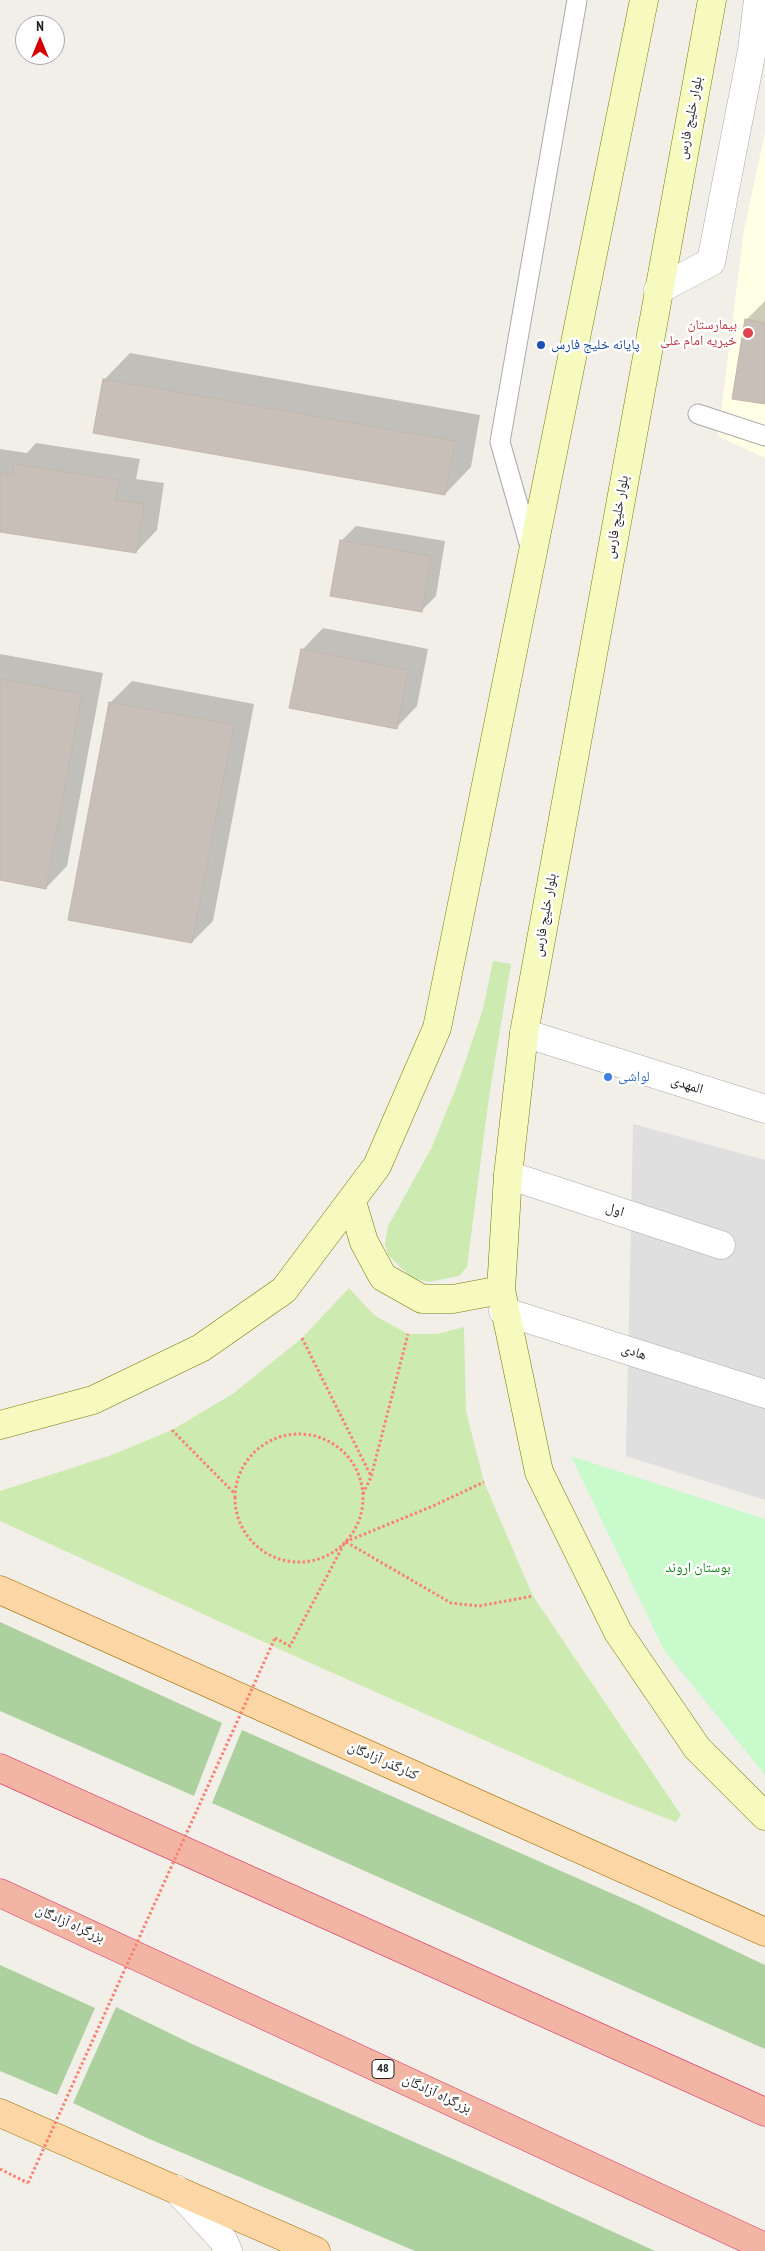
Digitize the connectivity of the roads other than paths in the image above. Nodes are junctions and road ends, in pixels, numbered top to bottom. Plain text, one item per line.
1 (577, 0) edge
2 (644, 0) edge
3 (712, 0) edge
4 (758, 0) edge
5 (658, 290) junction
6 (698, 414) dead end
7 (765, 436) edge
8 (532, 555) junction
9 (524, 1033) junction
10 (765, 1110) edge
11 (508, 1175) junction
12 (352, 1202) junction
13 (721, 1245) dead end
14 (502, 1300) junction
15 (765, 1394) edge
16 (0, 1425) edge
17 (0, 1590) edge
18 (0, 1768) edge
19 (765, 1816) edge
20 (0, 1893) edge
21 (765, 1932) edge
22 (765, 2112) edge
23 (0, 2113) edge
24 (176, 2189) junction
25 (765, 2247) edge
26 (228, 2251) edge
27 (316, 2251) edge

1 - 8 lane
2 - 8 main road
3 - 5 main road, بلوار خلیج فارس
4 - 5 street
5 - 9 main road, بلوار خلیج فارس
6 - 7 lane
8 - 12 main road
9 - 10 street, المهدی
9 - 11 main road, بلوار خلیج فارس
11 - 13 street, اول
11 - 14 main road, بلوار خلیج فارس
12 - 14 main road
12 - 16 main road
14 - 15 street, هادی
14 - 19 main road, بلوار خلیج فارس
17 - 21 main road, کنارگذر آزادگان
18 - 22 highway
20 - 25 highway, بزرگراه آزادگان / 48
23 - 24 main road
24 - 26 street
24 - 27 main road

